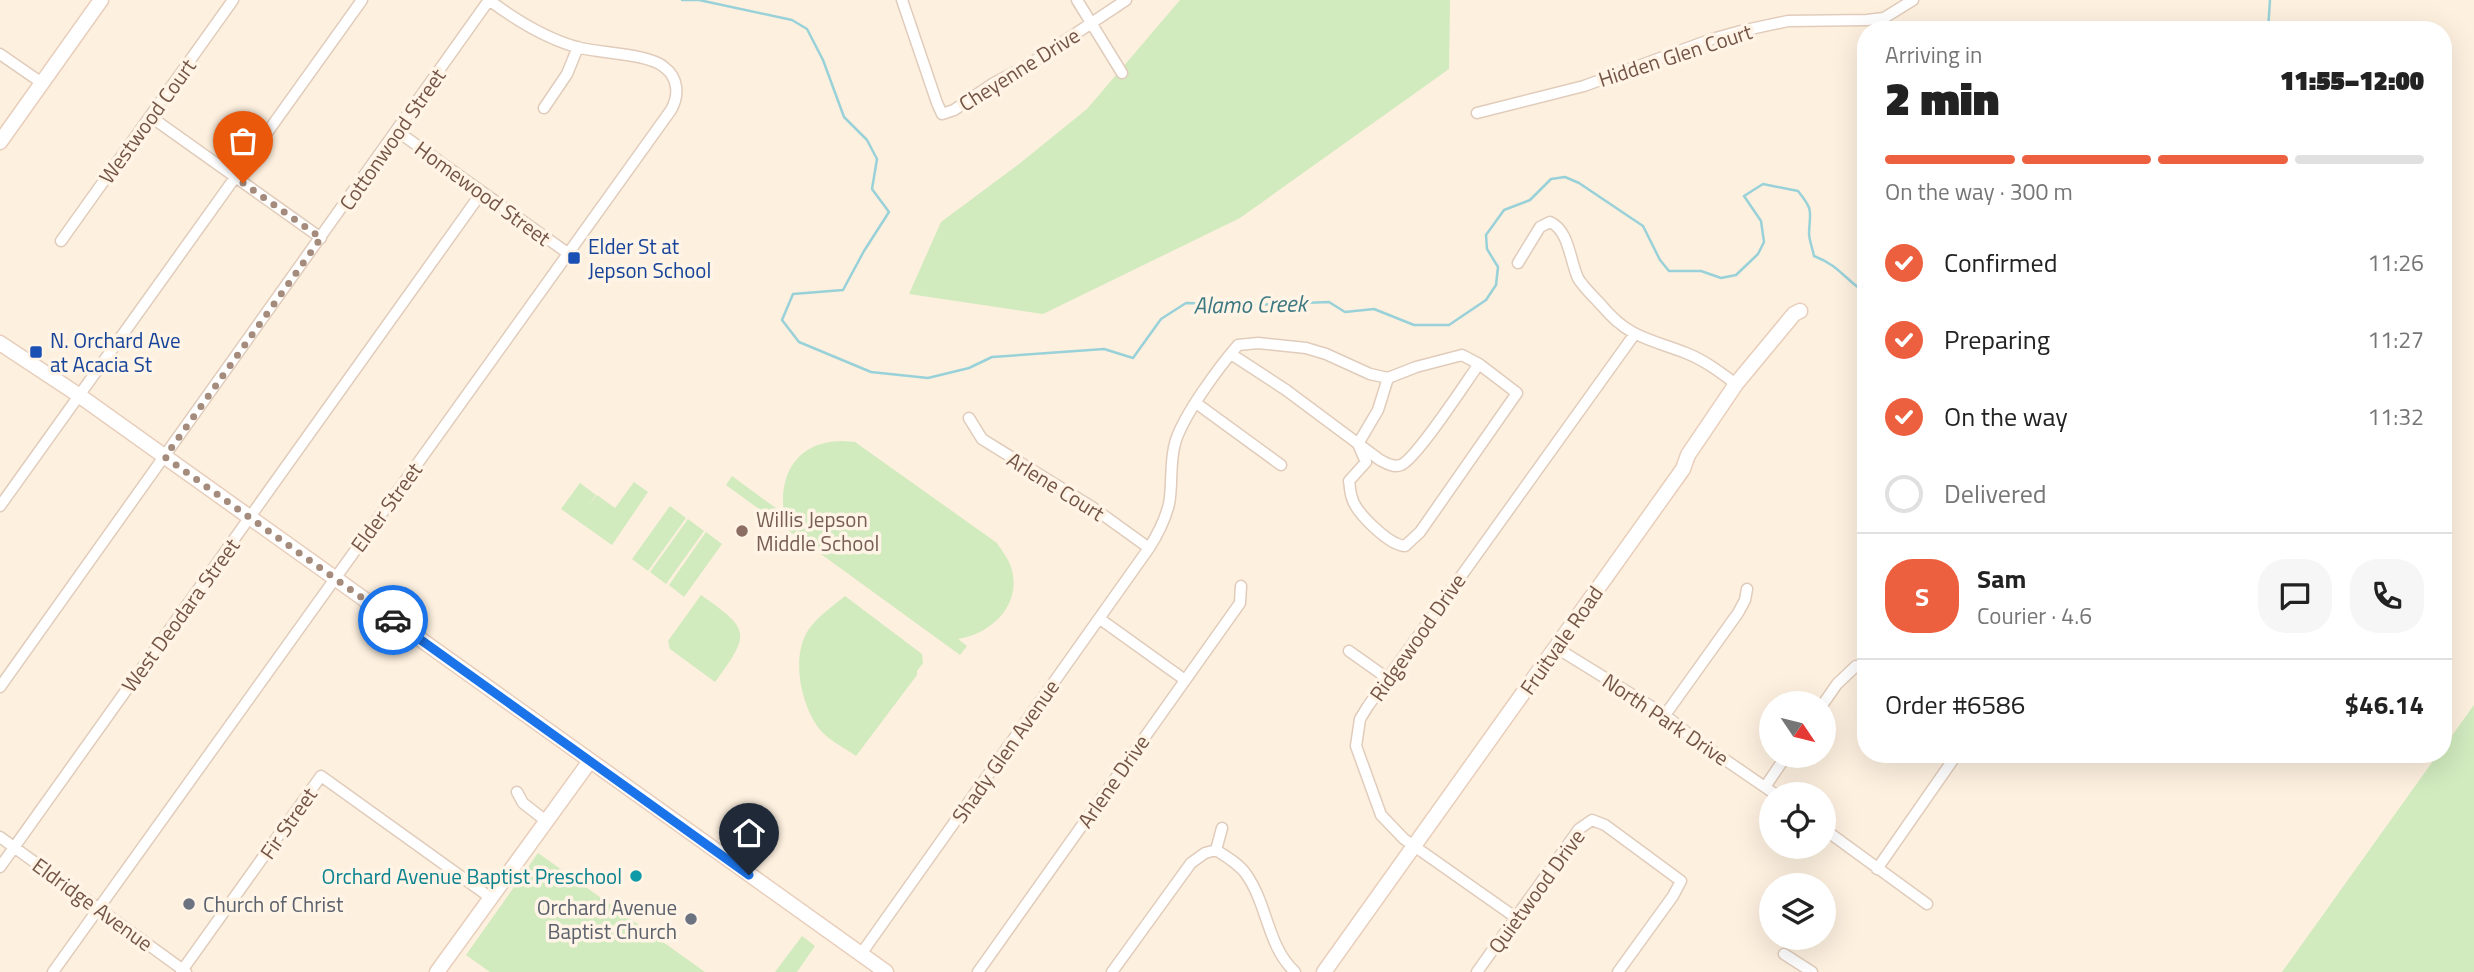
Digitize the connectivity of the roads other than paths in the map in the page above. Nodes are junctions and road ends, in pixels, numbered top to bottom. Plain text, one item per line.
1 (101, 0) edge
2 (233, 0) edge
3 (347, 0) edge
4 (902, 0) edge
5 (1077, 0) edge
6 (1126, 0) edge
7 (1913, 0) edge
8 (489, 1) edge
9 (360, 4) edge
10 (1091, 24) junction
11 (579, 47) junction
12 (0, 54) edge
13 (1122, 73) dead end
14 (42, 83) junction
15 (544, 107) dead end
16 (1477, 113) dead end
17 (150, 117) junction
18 (397, 131) junction
19 (0, 142) edge
20 (235, 178) junction
21 (482, 192) junction
22 (321, 238) junction
23 (61, 241) dead end
24 (569, 254) junction
25 (1518, 263) dead end
26 (1800, 311) dead end
27 (1634, 335) junction
28 (0, 343) edge
29 (1231, 354) junction
30 (1479, 364) junction
31 (1388, 378) junction
32 (1736, 384) junction
33 (80, 396) junction
34 (1196, 403) junction
35 (969, 418) dead end
36 (1358, 444) junction
37 (165, 457) junction
38 (1281, 465) dead end
39 (0, 506) edge
40 (250, 517) junction
41 (1149, 548) junction
42 (334, 578) junction
43 (1241, 586) dead end
44 (1747, 589) dead end
45 (1100, 619) junction
46 (1555, 647) junction
47 (1349, 651) dead end
48 (1856, 666) dead end
49 (1387, 678) junction
50 (1185, 680) junction
51 (0, 687) edge
52 (1832, 691) edge
53 (1665, 715) junction
54 (590, 761) junction
55 (1951, 763) edge
56 (1759, 783) edge
57 (517, 792) dead end
58 (546, 821) junction
59 (1222, 828) dead end
60 (0, 837) edge
61 (1836, 838) edge
62 (1415, 846) junction
63 (14, 847) junction
64 (1216, 850) junction
65 (0, 867) edge
66 (1877, 869) junction
67 (491, 898) junction
68 (1927, 904) dead end
69 (98, 909) junction
70 (1516, 917) junction
71 (861, 954) junction
72 (1784, 954) dead end
73 (1115, 968) edge
74 (183, 971) edge
75 (1128, 971) edge
76 (53, 972) edge
77 (438, 972) edge
78 (886, 972) edge
79 (978, 972) edge
80 (1295, 972) edge
81 (1324, 972) edge
82 (1477, 972) edge
83 (1618, 972) edge
84 (1812, 972) edge

1 - 14 street
2 - 17 street, Westwood Court
3 - 9 street
4 - 10 street, Cheyenne Drive
5 - 10 street
6 - 10 street
7 - 16 street, Hidden Glen Court
8 - 11 street
8 - 18 street, Cottonwood Street
9 - 20 street
10 - 13 street
11 - 15 street
11 - 24 street, Elder Street
12 - 14 street
14 - 19 street
17 - 20 street
17 - 23 street, Westwood Court
18 - 21 street, Homewood Street
18 - 22 street, Cottonwood Street
20 - 22 street
20 - 33 street
21 - 24 street, Homewood Street
21 - 40 street, West Deodara Street
22 - 37 street, Cottonwood Street
24 - 42 street, Elder Street
25 - 27 street
26 - 32 street, Fruitvale Road
27 - 32 street
27 - 49 street, Ridgewood Drive
28 - 33 street
29 - 31 street
29 - 34 street, Shady Glen Avenue
29 - 36 street
30 - 31 street
30 - 36 street
30 - 36 street
31 - 36 street
32 - 46 street, Fruitvale Road
33 - 37 street
33 - 39 street
34 - 38 street
34 - 41 street, Shady Glen Avenue
35 - 41 street, Arlene Court
37 - 40 street
37 - 51 street, Cottonwood Street
40 - 42 street
40 - 63 street, West Deodara Street
41 - 45 street, Shady Glen Avenue
42 - 54 street
42 - 69 street, Elder Street
43 - 50 street, Arlene Drive
44 - 53 street
45 - 50 street
45 - 71 street, Shady Glen Avenue
46 - 53 street, North Park Drive
46 - 62 street, Fruitvale Road
47 - 49 street
48 - 52 street
49 - 62 street, Ridgewood Drive
50 - 79 street, Arlene Drive
53 - 56 street, North Park Drive
54 - 58 street
54 - 71 street
55 - 66 street
57 - 58 street
58 - 67 street
59 - 64 street
60 - 63 street, Eldridge Avenue
61 - 66 street
62 - 70 street, Ridgewood Drive
62 - 81 street, Fruitvale Road
63 - 65 street, West Deodara Street
63 - 69 street, Eldridge Avenue
64 - 73 street
64 - 80 street
66 - 68 street
67 - 74 street, Fir Street
67 - 77 street
69 - 74 street, Eldridge Avenue
69 - 76 street, Elder Street
70 - 82 street, Quietwood Drive
70 - 83 street, Quietwood Drive
71 - 78 street
72 - 84 street
73 - 75 street

